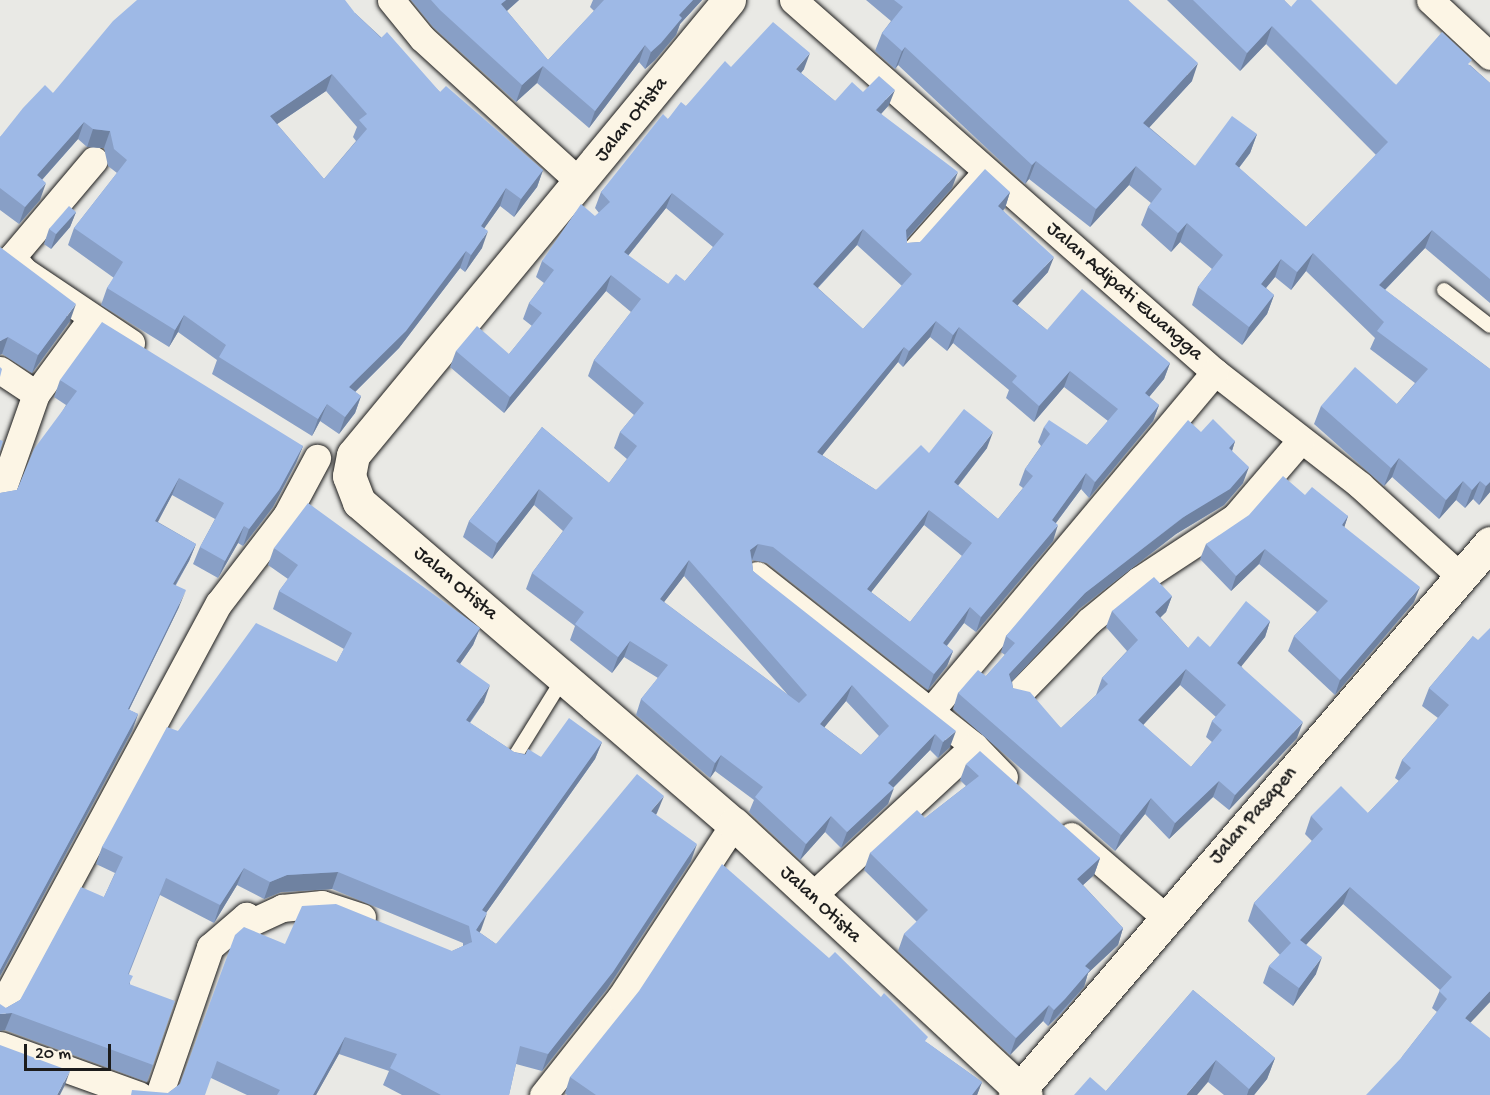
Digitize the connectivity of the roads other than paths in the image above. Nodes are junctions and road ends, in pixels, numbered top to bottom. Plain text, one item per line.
1 (391, 0) edge
2 (729, 0) edge
3 (793, 0) edge
4 (1430, 0) edge
5 (1490, 56) edge
6 (94, 160) dead end
7 (983, 167) junction
8 (581, 183) junction
9 (908, 252) edge
10 (1444, 290) dead end
11 (92, 318) junction
12 (1490, 326) edge
13 (151, 355) edge
14 (0, 370) edge
15 (1215, 372) junction
16 (36, 394) junction
17 (1301, 440) junction
18 (349, 476) junction
19 (0, 496) edge
20 (1490, 543) edge
21 (757, 575) edge
22 (1460, 576) junction
23 (564, 677) junction
24 (1019, 693) edge
25 (932, 709) junction
26 (974, 746) junction
27 (513, 761) edge
28 (1025, 796) edge
29 (1051, 819) edge
30 (734, 824) junction
31 (811, 897) junction
32 (1166, 918) junction
33 (392, 929) edge
34 (0, 1009) edge
35 (0, 1045) edge
36 (108, 1091) edge
37 (1020, 1093) edge
38 (139, 1095) edge
39 (159, 1095) edge
40 (543, 1095) edge

1 - 8 street
2 - 8 street, Jalan Otista
3 - 7 street, Jalan Adipati Ewangga
4 - 5 street
6 - 11 street
7 - 9 lane
7 - 15 street, Jalan Adipati Ewangga
8 - 18 street, Jalan Otista
10 - 12 lane
11 - 13 street
11 - 16 street
14 - 16 street
15 - 17 street, Jalan Adipati Ewangga
15 - 25 street
16 - 19 street
17 - 22 street, Jalan Adipati Ewangga
17 - 24 street
18 - 23 street, Jalan Otista
18 - 34 street
20 - 22 street, Jalan Pasapen
21 - 25 street
22 - 32 street, Jalan Pasapen
23 - 27 lane
23 - 30 street, Jalan Otista
25 - 26 street
26 - 28 street
26 - 31 street
29 - 32 street
30 - 31 street, Jalan Otista
30 - 40 street
31 - 37 street, Jalan Otista
32 - 37 street, Jalan Pasapen
33 - 39 street
35 - 36 street
36 - 38 street

